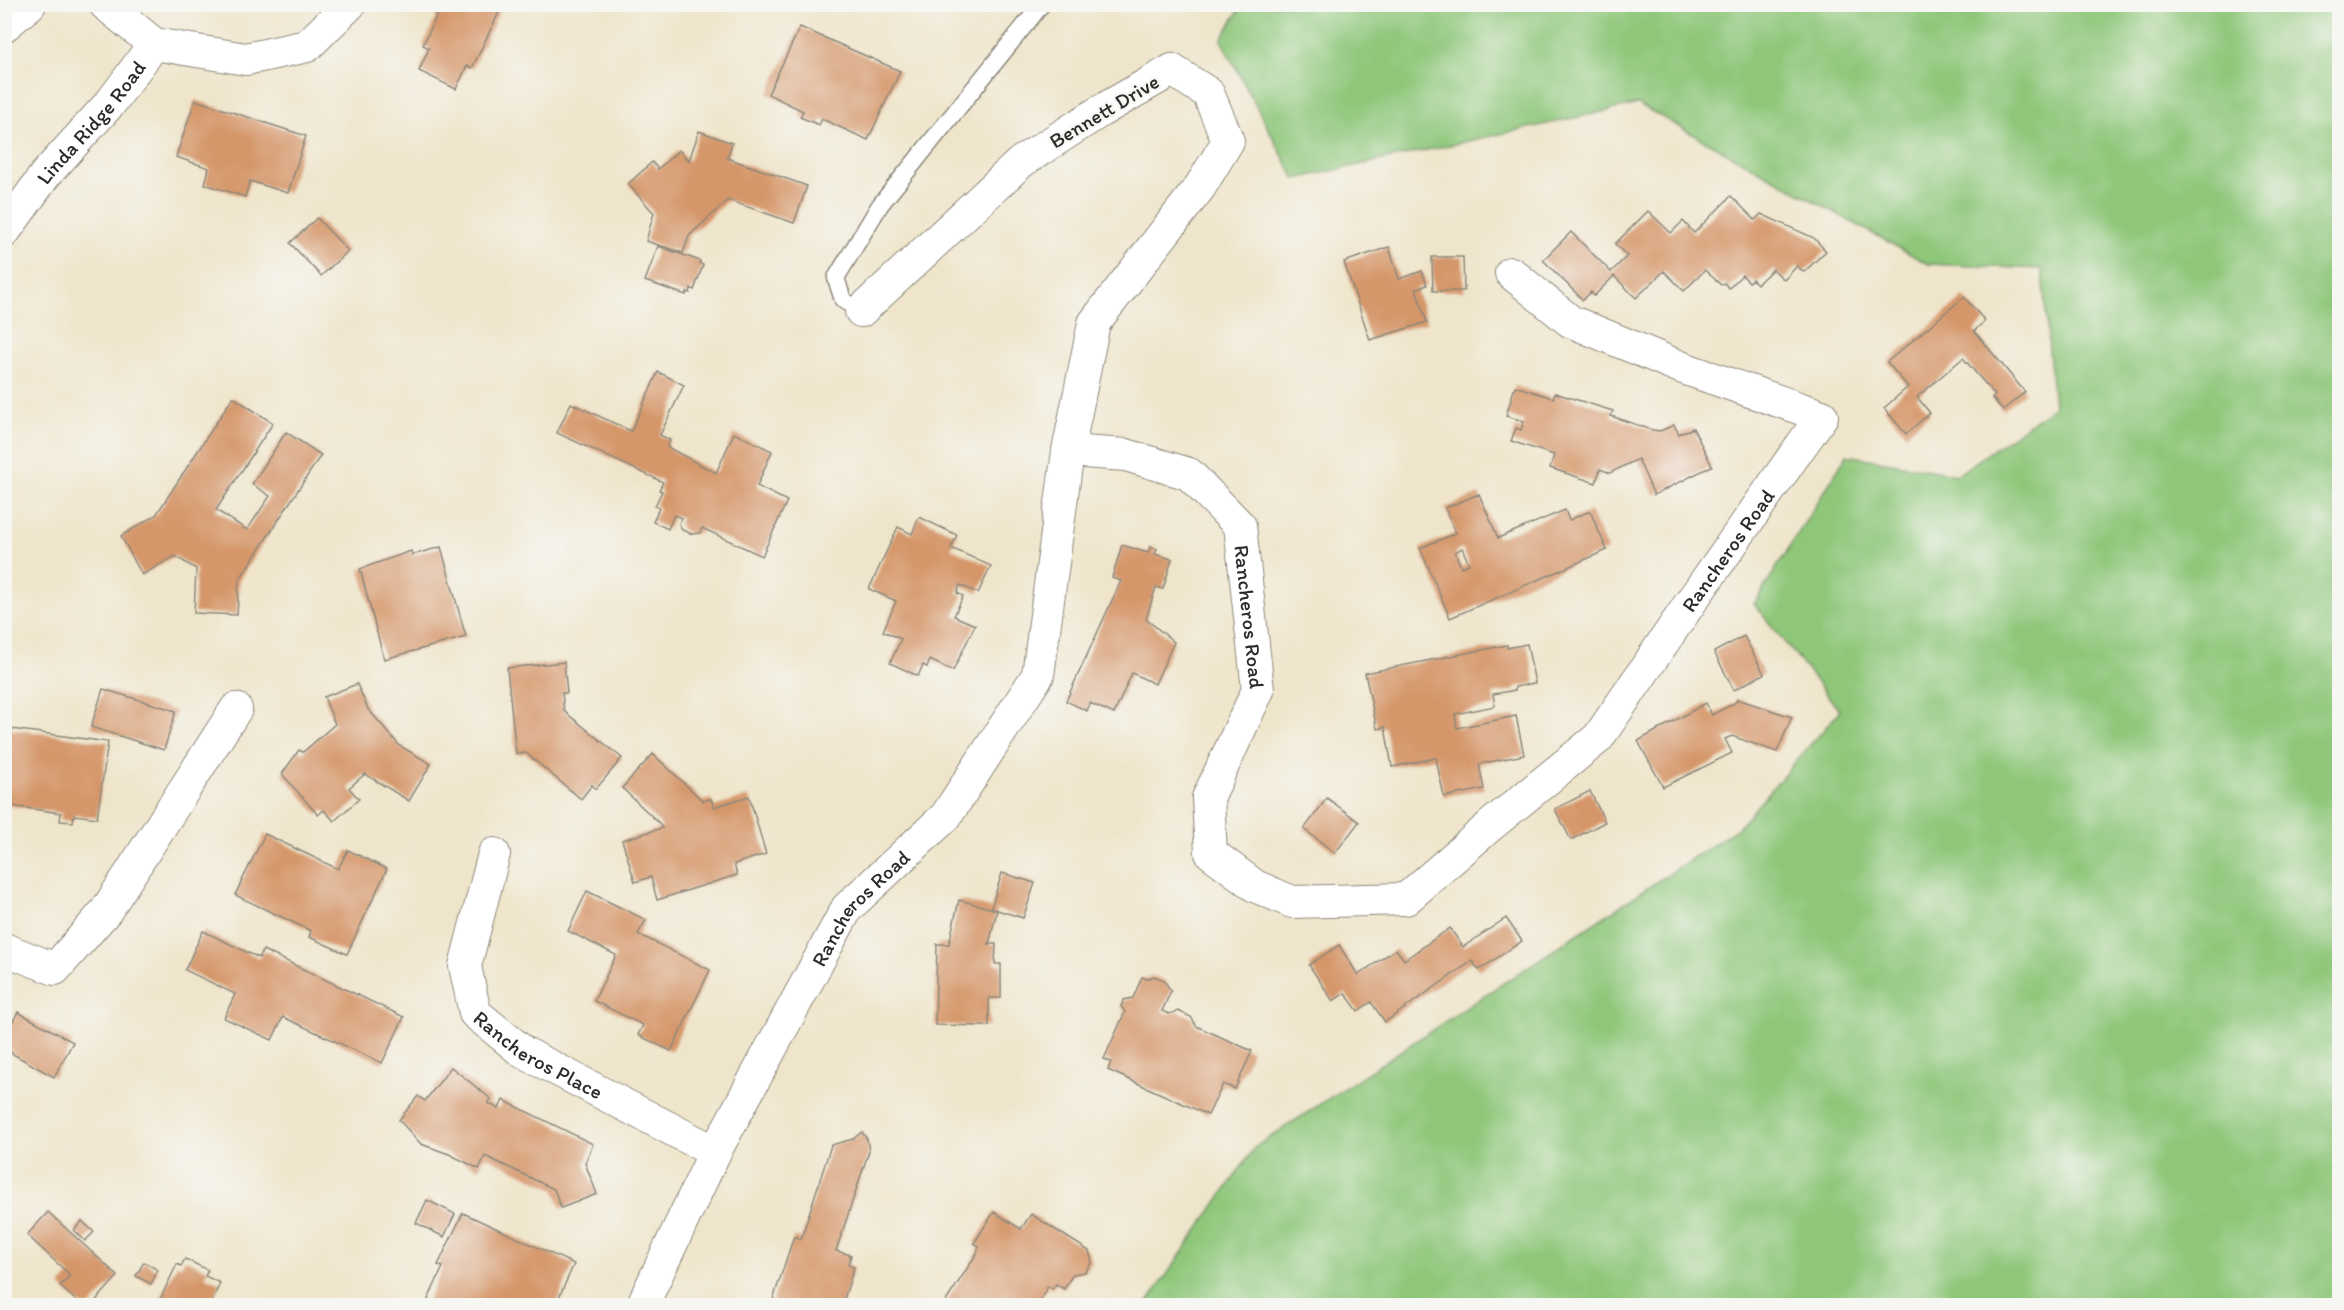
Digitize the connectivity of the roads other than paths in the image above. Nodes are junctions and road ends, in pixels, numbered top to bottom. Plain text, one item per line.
1 (30, 4) edge
2 (105, 4) edge
3 (350, 4) edge
4 (1042, 4) edge
5 (4, 26) edge
6 (154, 44) junction
7 (4, 232) edge
8 (1511, 273) dead end
9 (861, 311) joint
10 (1068, 451) junction
11 (236, 709) dead end
12 (494, 854) dead end
13 (4, 949) edge
14 (715, 1152) junction
15 (642, 1305) edge

1 - 5 street
2 - 6 street, Linda Ridge Road
3 - 6 street, Linda Ridge Road
4 - 9 lane
6 - 7 street, Linda Ridge Road
8 - 10 street, Rancheros Road
9 - 10 street, Bennett Drive
10 - 14 street, Rancheros Road
11 - 13 street
12 - 14 street, Rancheros Place
14 - 15 street, Rancheros Road

